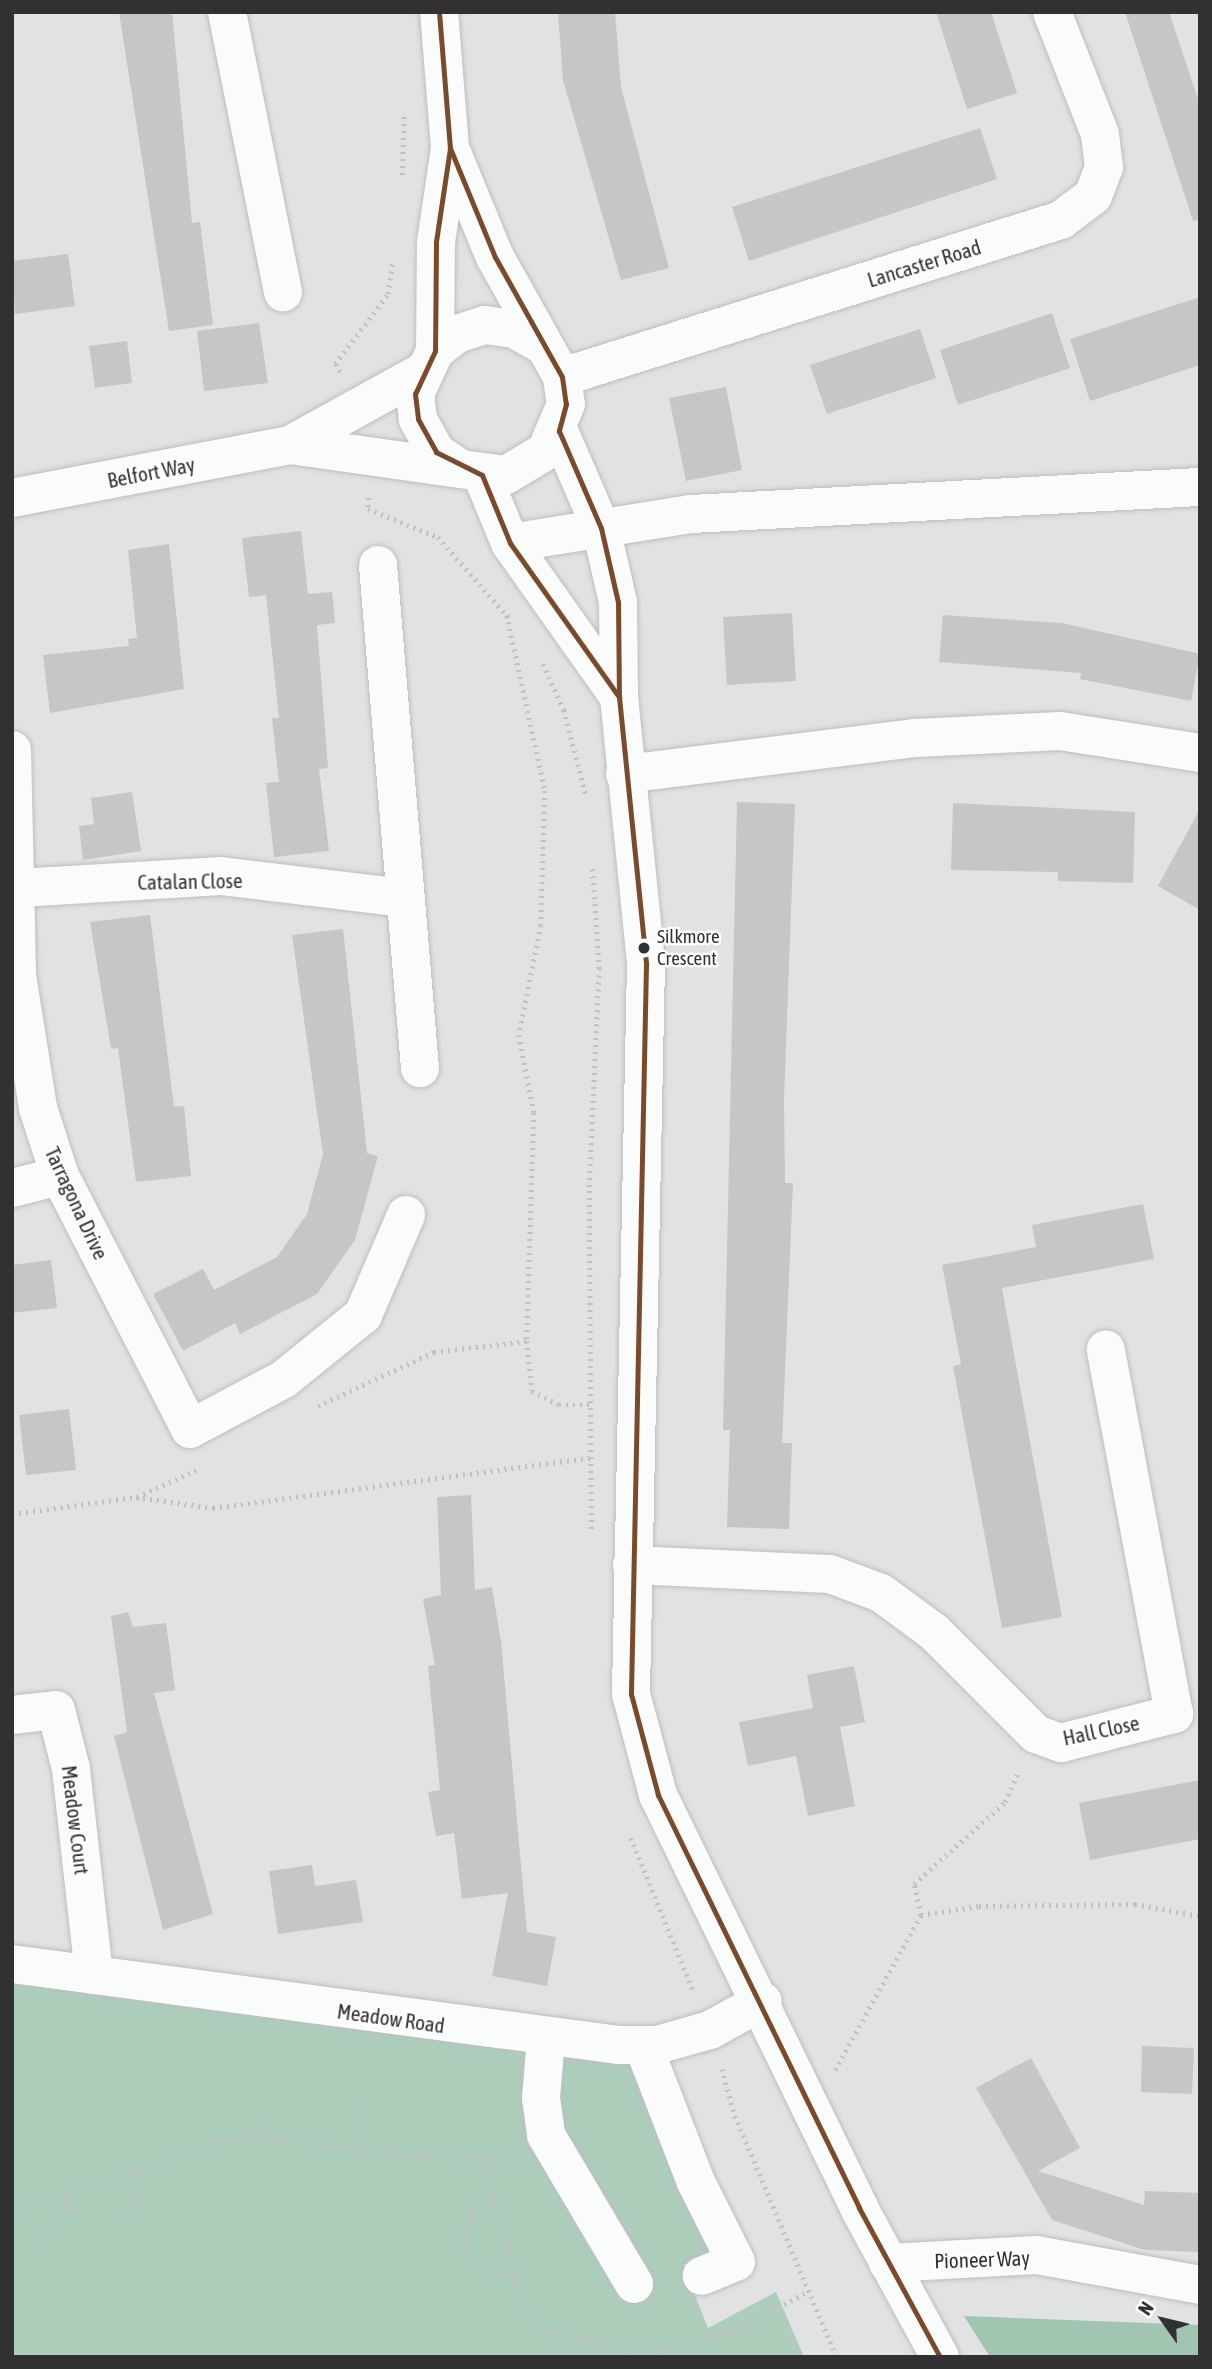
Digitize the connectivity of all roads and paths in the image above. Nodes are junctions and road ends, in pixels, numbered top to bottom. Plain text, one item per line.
1 (227, 12) edge
2 (439, 12) edge
3 (1052, 12) edge
4 (450, 148) junction
5 (283, 292) dead end
6 (539, 343) junction
7 (428, 362) junction
8 (562, 377) junction
9 (559, 431) junction
10 (290, 445) junction
11 (471, 472) junction
12 (1200, 487) edge
13 (12, 498) edge
14 (601, 528) junction
15 (510, 543) junction
16 (378, 565) dead end
17 (521, 632) dead end
18 (541, 659) dead end
19 (619, 697) junction
20 (12, 750) edge
21 (1200, 753) edge
22 (625, 774) junction
23 (589, 806) dead end
24 (592, 860) dead end
25 (19, 888) junction
26 (403, 898) junction
27 (420, 1068) dead end
28 (60, 1176) junction
29 (12, 1188) edge
30 (406, 1215) dead end
31 (527, 1341) junction
32 (1106, 1349) dead end
33 (309, 1412) dead end
34 (590, 1458) dead end
35 (211, 1463) dead end
36 (136, 1497) junction
37 (12, 1514) edge
38 (632, 1565) junction
39 (12, 1715) edge
40 (1036, 1734) junction
41 (921, 1915) junction
42 (1200, 1916) edge
43 (12, 1964) edge
44 (94, 1975) junction
45 (763, 2001) junction
46 (546, 2038) junction
47 (643, 2045) junction
48 (720, 2059) dead end
49 (358, 2103) dead end
50 (814, 2108) junction
51 (273, 2118) dead end
52 (265, 2137) junction
53 (213, 2142) junction
54 (356, 2151) junction
55 (218, 2154) dead end
56 (558, 2157) junction
57 (135, 2173) junction
58 (68, 2195) junction
59 (492, 2198) dead end
60 (70, 2207) junction
61 (12, 2213) edge
62 (82, 2213) dead end
63 (125, 2219) dead end
64 (43, 2243) dead end
65 (888, 2263) junction
66 (514, 2273) dead end
67 (702, 2276) dead end
68 (634, 2284) dead end
69 (1200, 2285) edge
70 (837, 2357) edge
71 (940, 2357) edge

1 - 5 street
2 - 4 street
3 - 8 street, Lancaster Road
4 - 6 street
4 - 7 street
6 - 7 street
6 - 8 street
7 - 10 street, Belfort Way
7 - 11 street
8 - 9 street
9 - 11 street
9 - 14 street
10 - 11 street, Belfort Way
10 - 13 street, Belfort Way
11 - 15 street
12 - 14 street
14 - 15 street
14 - 19 street
15 - 19 street
16 - 26 street
17 - 31 path
18 - 23 path
19 - 22 street
20 - 25 street, Tarragona Drive
21 - 22 street
22 - 38 street
24 - 31 path
25 - 26 street, Catalan Close
25 - 28 street, Tarragona Drive
26 - 27 street
28 - 29 street
28 - 30 street, Tarragona Drive
31 - 33 path
32 - 40 street, Hall Close
34 - 36 path
35 - 36 path
36 - 37 path
38 - 40 street, Hall Close
38 - 45 street
39 - 44 street, Meadow Court
40 - 41 path
41 - 42 path
41 - 50 path
43 - 44 street, Meadow Road
44 - 46 street, Meadow Road
45 - 47 street, Meadow Road
45 - 50 street
46 - 47 street, Meadow Road
46 - 56 street
47 - 67 street
48 - 70 path
49 - 54 path
50 - 65 street
51 - 52 path
52 - 53 path
52 - 54 path
53 - 55 path
53 - 57 path
54 - 56 path
56 - 68 street
57 - 58 path
57 - 63 path
58 - 60 path
58 - 61 path
59 - 66 path
60 - 62 path
60 - 64 path
65 - 69 street, Pioneer Way
65 - 71 street

